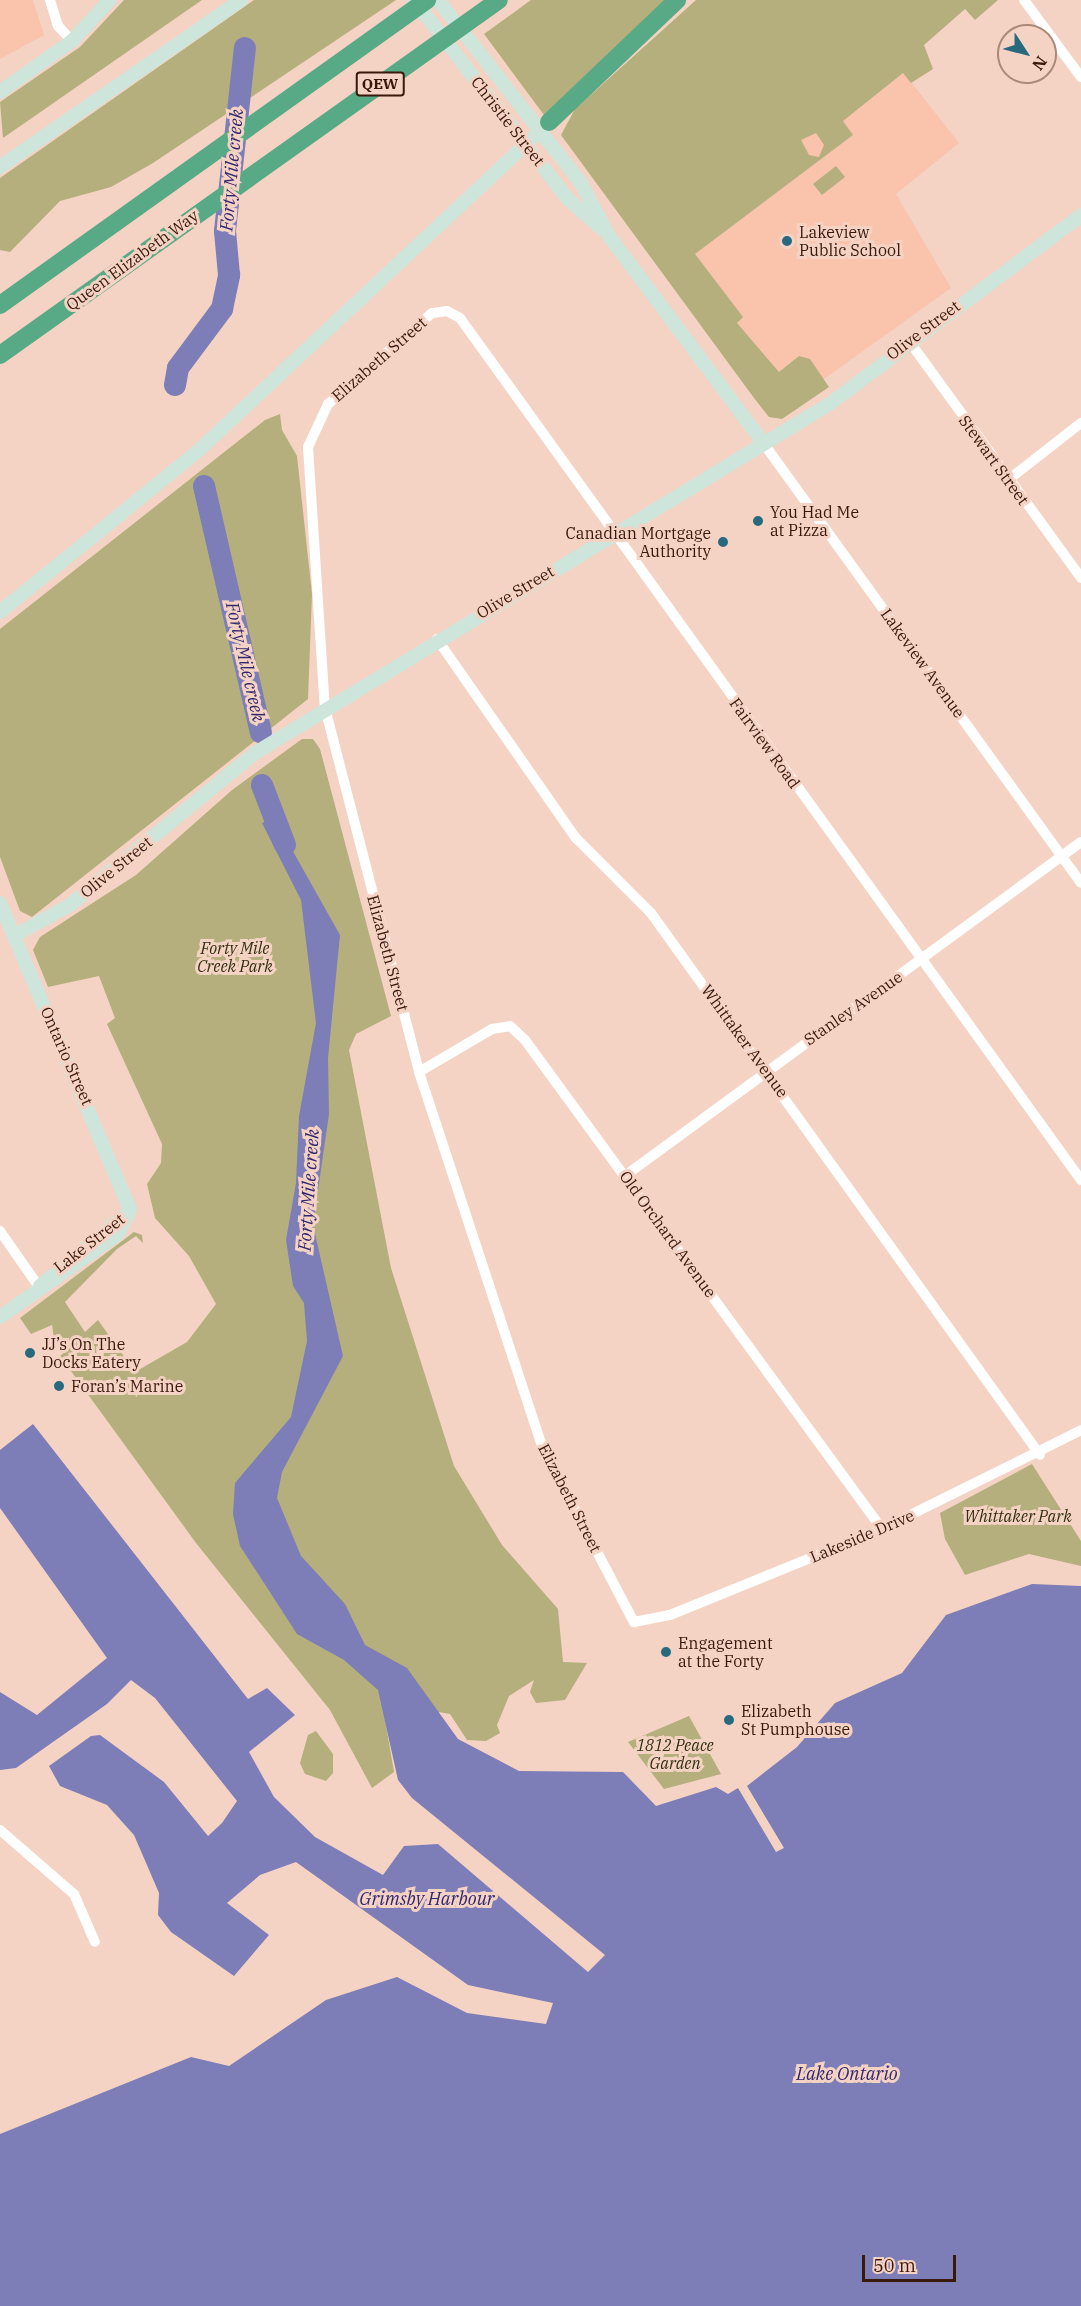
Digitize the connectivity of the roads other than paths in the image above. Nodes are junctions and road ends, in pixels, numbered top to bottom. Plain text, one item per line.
1 (50, 0) edge
2 (111, 0) edge
3 (241, 0) edge
4 (414, 0) edge
5 (427, 0) edge
6 (438, 0) edge
7 (499, 0) edge
8 (677, 0) edge
9 (1024, 0) edge
10 (72, 41) junction
11 (1081, 77) edge
12 (0, 92) edge
13 (545, 126) junction
14 (526, 144) junction
15 (0, 167) edge
16 (1081, 215) edge
17 (609, 236) junction
18 (0, 304) edge
19 (447, 311) joint
20 (909, 341) junction
21 (0, 355) edge
22 (1081, 423) edge
23 (764, 444) junction
24 (1008, 480) junction
25 (612, 533) junction
26 (1081, 578) edge
27 (0, 612) edge
28 (437, 639) junction
29 (324, 708) junction
30 (1081, 842) edge
31 (1062, 855) junction
32 (1081, 883) edge
33 (0, 903) edge
34 (14, 936) junction
35 (922, 960) junction
36 (766, 1070) junction
37 (419, 1072) junction
38 (626, 1174) junction
39 (1081, 1180) edge
40 (130, 1210) joint
41 (0, 1231) edge
42 (39, 1287) junction
43 (0, 1317) edge
44 (1081, 1430) edge
45 (1040, 1455) junction
46 (882, 1529) junction
47 (634, 1622) joint
48 (0, 1830) edge
49 (95, 1942) dead end

1 - 10 street
2 - 10 street
3 - 15 street
4 - 14 street, Christie Street
5 - 18 highway, QEW
6 - 13 street, Christie Street
7 - 21 highway, Queen Elizabeth Way / QEW
8 - 13 highway
9 - 11 street
10 - 12 street
13 - 14 street
13 - 17 street, Christie Street
14 - 17 street, Christie Street
14 - 27 street
16 - 20 street, Olive Street
17 - 23 street, Christie Street
19 - 25 street, Fairview Road
19 - 29 street, Elizabeth Street
20 - 23 street, Olive Street
20 - 24 street, Stewart Street
22 - 24 street
23 - 25 street, Olive Street
23 - 31 street, Lakeview Avenue
24 - 26 street, Stewart Street
25 - 28 street, Olive Street
25 - 35 street, Fairview Road
28 - 29 street, Olive Street
28 - 36 street, Whittaker Avenue
29 - 34 street, Olive Street
29 - 37 street, Elizabeth Street
30 - 31 street, Stanley Avenue
31 - 32 street, Lakeview Avenue
31 - 35 street, Stanley Avenue
33 - 34 street, Ontario Street
34 - 40 street, Ontario Street
35 - 36 street, Stanley Avenue
35 - 39 street, Fairview Road
36 - 38 street, Stanley Avenue
36 - 45 street, Whittaker Avenue
37 - 38 street, Old Orchard Avenue
37 - 47 street, Elizabeth Street
38 - 46 street, Old Orchard Avenue
40 - 42 street, Lake Street
41 - 42 street
42 - 43 street, Lake Street
44 - 45 street, Lakeside Drive
45 - 46 street, Lakeside Drive
46 - 47 street, Lakeside Drive
48 - 49 street

